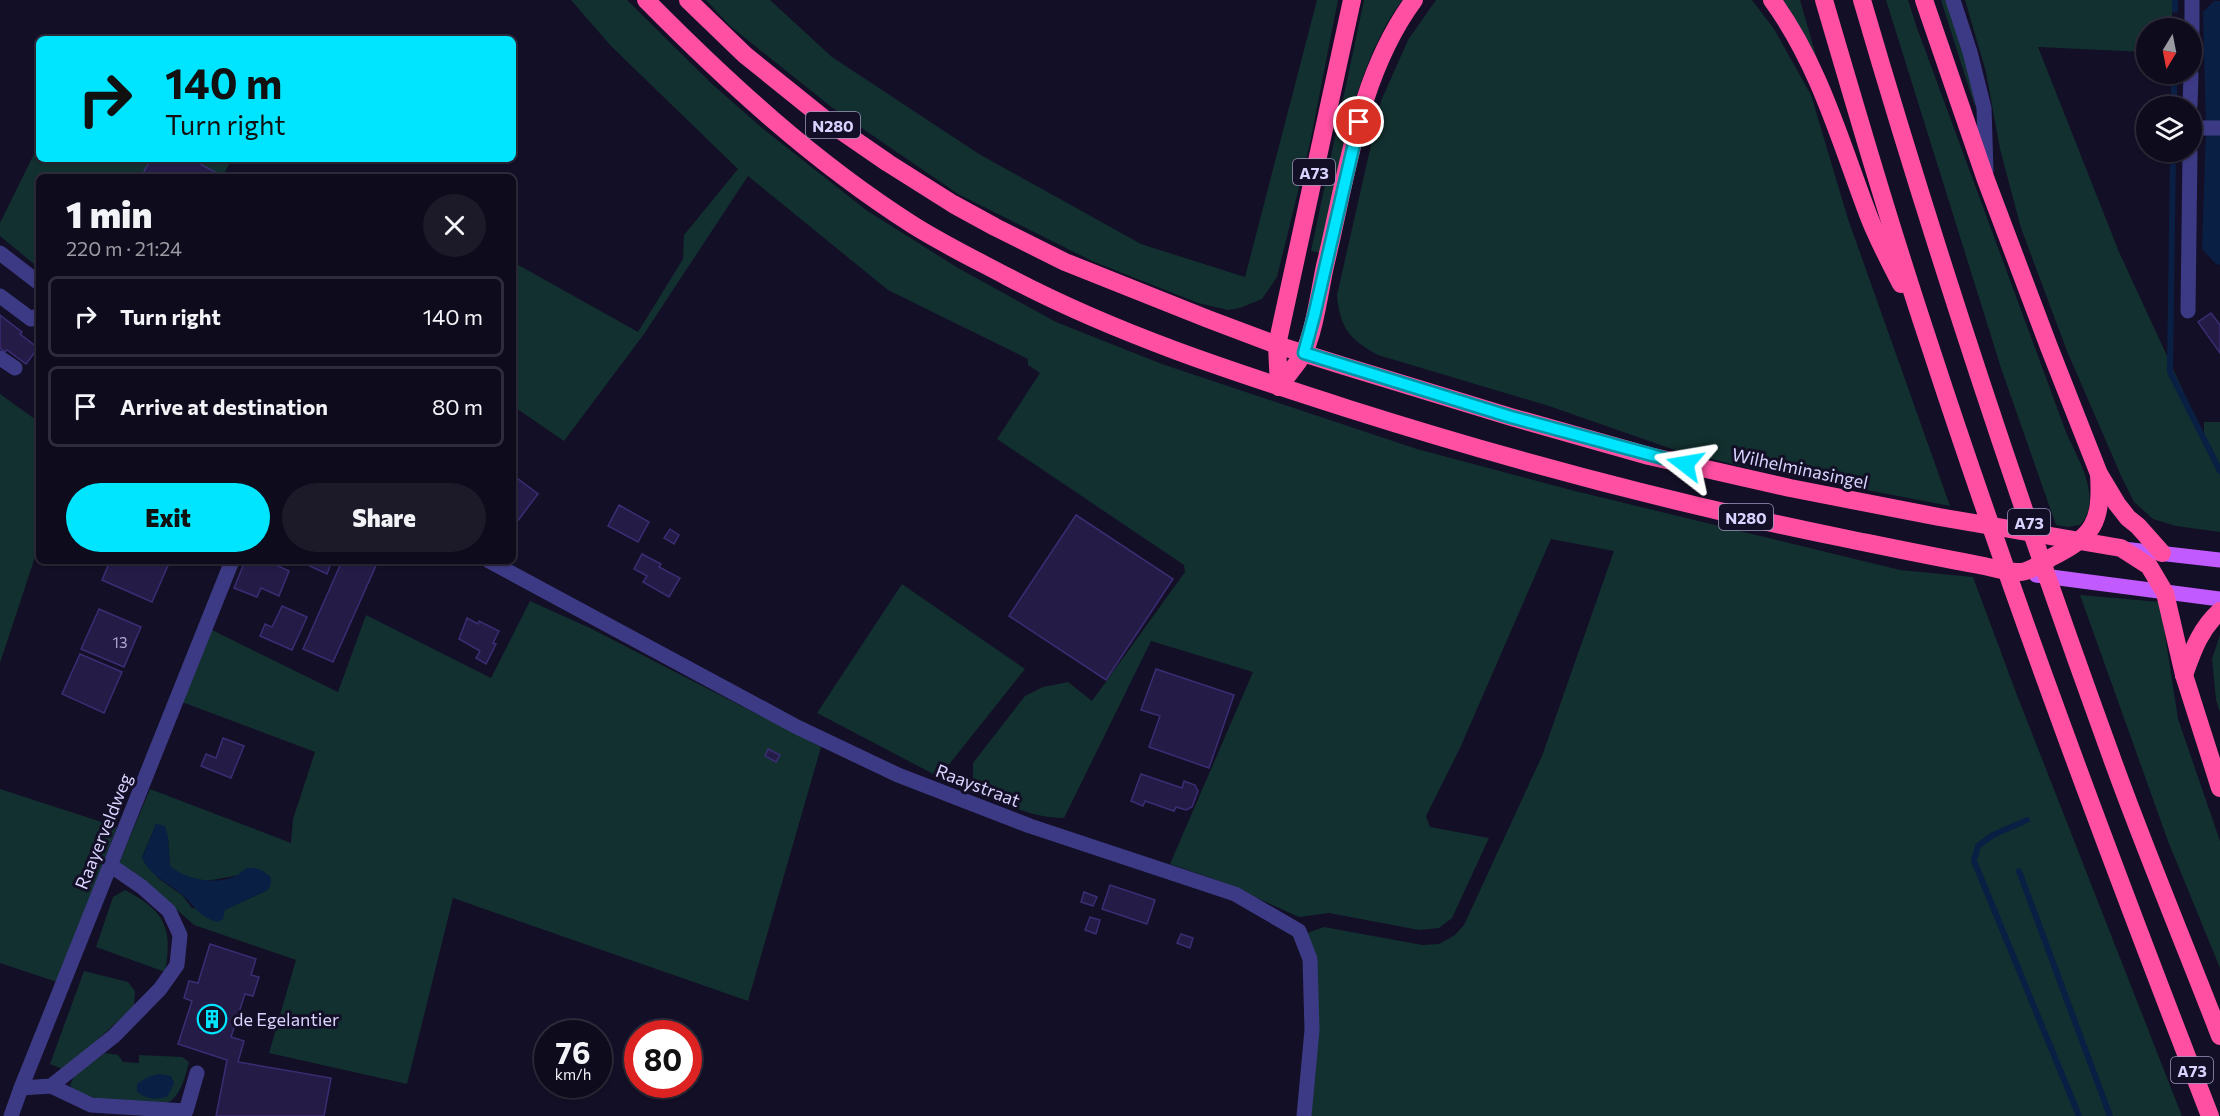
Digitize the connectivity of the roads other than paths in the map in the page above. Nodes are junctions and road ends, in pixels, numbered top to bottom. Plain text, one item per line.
1 (646, 0) edge
2 (688, 0) edge
3 (1352, 0) edge
4 (1414, 0) edge
5 (1772, 0) edge
6 (1824, 0) edge
7 (1862, 0) edge
8 (1924, 0) edge
9 (1953, 0) edge
10 (2192, 0) edge
11 (2192, 18) edge
12 (2202, 128) edge
13 (2220, 128) edge
14 (2190, 162) edge
15 (1986, 180) junction
16 (0, 253) edge
17 (36, 281) edge
18 (0, 296) edge
19 (2187, 311) dead end
20 (36, 316) edge
21 (1277, 345) junction
22 (1929, 345) junction
23 (1304, 353) junction
24 (0, 358) edge
25 (15, 368) dead end
26 (1279, 387) junction
27 (2099, 474) junction
28 (2076, 542) junction
29 (2121, 548) junction
30 (2162, 553) junction
31 (2220, 560) edge
32 (230, 564) edge
33 (495, 564) edge
34 (2022, 573) junction
35 (2165, 593) junction
36 (2220, 599) edge
37 (2220, 611) edge
38 (2184, 675) junction
39 (2220, 788) edge
40 (110, 865) junction
41 (2220, 1036) edge
42 (197, 1073) dead end
43 (51, 1086) junction
44 (21, 1088) junction
45 (11, 1116) edge
46 (1304, 1116) edge
47 (2210, 1116) edge

1 - 26 highway, N280
2 - 21 highway, N280
3 - 21 highway, A73
4 - 23 highway, A73
5 - 22 highway, A73
6 - 22 highway, A73
7 - 41 highway, A73
8 - 15 highway
9 - 15 street
10 - 11 street
12 - 13 street
14 - 19 street
15 - 27 highway
16 - 17 street
18 - 20 street
21 - 23 highway, Wilhelminasingel / N280
21 - 26 highway, A73
22 - 47 highway, A73
23 - 26 highway, A73
23 - 28 highway, Wilhelminasingel / N280
24 - 25 street
26 - 34 highway, N280
27 - 28 highway
27 - 30 highway
28 - 29 highway, Wilhelminasingel / N280
28 - 34 highway
29 - 30 main road, Wilhelminasingel / N280
29 - 35 highway
30 - 31 main road, Wilhelminasingel / N280
32 - 40 street, Raayerveldweg
33 - 46 street, Raaystraat
34 - 35 main road, N280
35 - 36 main road, N280
35 - 38 highway
37 - 38 highway
38 - 39 highway
40 - 43 street
40 - 44 street, Raayerveldweg
42 - 43 street
43 - 44 street
44 - 45 street, Raayerveldweg

